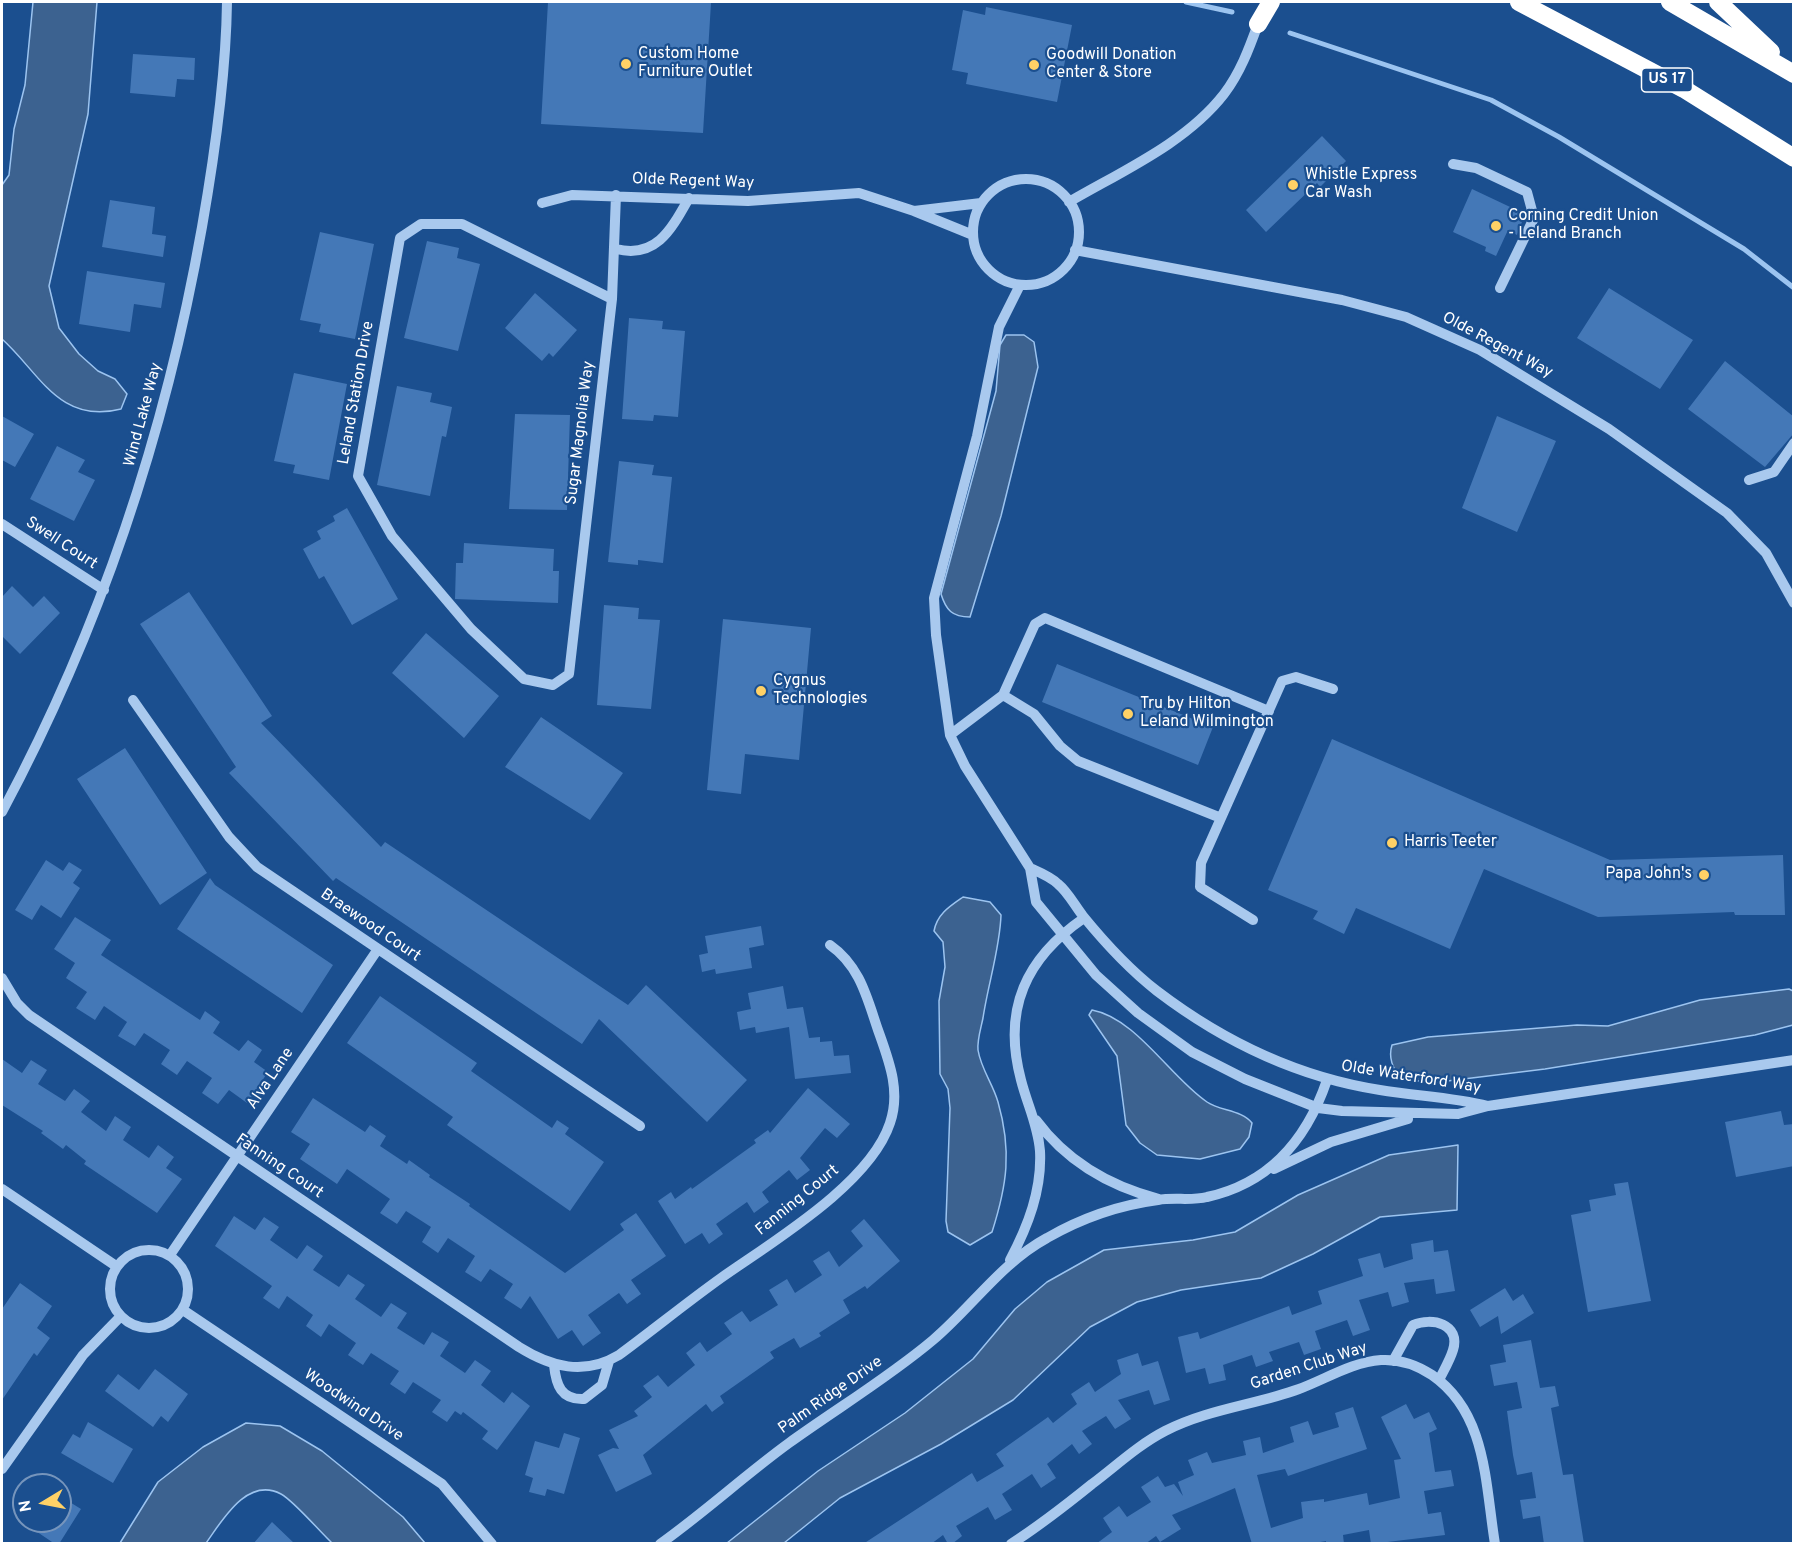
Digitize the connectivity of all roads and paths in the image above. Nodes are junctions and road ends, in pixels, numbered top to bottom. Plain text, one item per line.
1 (227, 2) edge
2 (1263, 2) edge
3 (1271, 2) edge
4 (1519, 2) edge
5 (1670, 2) edge
6 (1718, 2) edge
7 (1258, 24) junction
8 (1794, 74) edge
9 (1794, 158) edge
10 (1453, 164) dead end
11 (616, 195) junction
12 (689, 198) junction
13 (1069, 202) junction
14 (542, 203) dead end
15 (981, 203) junction
16 (914, 211) junction
17 (974, 235) junction
18 (616, 249) junction
19 (1075, 250) junction
20 (1020, 285) junction
21 (1500, 288) dead end
22 (612, 299) junction
23 (1794, 443) edge
24 (1749, 480) dead end
25 (2, 524) edge
26 (104, 590) junction
27 (1794, 603) edge
28 (569, 674) joint
29 (1333, 689) dead end
30 (1003, 694) junction
31 (133, 700) dead end
32 (1269, 711) junction
33 (950, 735) junction
34 (2, 812) edge
35 (1221, 818) junction
36 (1030, 868) junction
37 (1084, 918) junction
38 (1253, 920) dead end
39 (1060, 934) junction
40 (830, 945) dead end
41 (378, 949) junction
42 (2, 978) edge
43 (1794, 1060) edge
44 (1328, 1080) junction
45 (1488, 1106) junction
46 (1318, 1108) junction
47 (1426, 1115) junction
48 (1035, 1117) junction
49 (639, 1126) dead end
50 (237, 1156) junction
51 (1268, 1171) junction
52 (2, 1189) edge
53 (1160, 1199) junction
54 (170, 1255) junction
55 (1009, 1263) junction
56 (116, 1266) junction
57 (183, 1310) junction
58 (120, 1317) junction
59 (609, 1361) junction
60 (1393, 1361) junction
61 (554, 1365) junction
62 (1439, 1380) junction
63 (2, 1469) edge
64 (492, 1544) edge
65 (660, 1544) edge
66 (1011, 1544) edge
67 (1495, 1544) edge

1 - 26 street, Wind Lake Way
2 - 7 highway
3 - 7 highway
4 - 9 highway, US 17
5 - 8 highway
6 - 8 highway
7 - 13 street
10 - 21 street
11 - 12 street, Olde Regent Way
11 - 14 street, Olde Regent Way
11 - 18 street, Sugar Magnolia Way
12 - 16 street, Olde Regent Way
12 - 18 street
13 - 15 street
13 - 19 street
15 - 16 street, Olde Regent Way
15 - 17 street
16 - 17 street, Olde Regent Way
17 - 20 street
18 - 22 street, Sugar Magnolia Way
19 - 20 street
19 - 27 street, Olde Regent Way
20 - 33 street
22 - 28 street, Sugar Magnolia Way
22 - 28 street, Leland Station Drive
23 - 24 street
25 - 26 street, Swell Court
26 - 34 street, Wind Lake Way
29 - 32 street
30 - 32 street
30 - 33 street
30 - 35 street
31 - 41 street, Braewood Court
32 - 35 street
33 - 36 street
35 - 38 street
36 - 37 street, Olde Waterford Way
36 - 39 street, Olde Waterford Way
37 - 39 street, Palm Ridge Drive
37 - 44 street, Olde Waterford Way
39 - 46 street, Olde Waterford Way
39 - 48 street, Palm Ridge Drive
40 - 59 street, Fanning Court
41 - 49 street, Braewood Court
41 - 50 street, Alva Lane
42 - 50 street, Fanning Court
43 - 45 street, Olde Waterford Way
44 - 45 street, Olde Waterford Way
44 - 46 street, Palm Ridge Drive
45 - 47 street, Olde Waterford Way
46 - 47 street, Olde Waterford Way
46 - 51 street, Palm Ridge Drive
47 - 51 street
48 - 53 street
48 - 55 street, Palm Ridge Drive
50 - 54 street, Alva Lane
50 - 61 street, Fanning Court
51 - 53 street, Palm Ridge Drive
52 - 56 street
53 - 55 street, Palm Ridge Drive
54 - 56 street
54 - 57 street
55 - 65 street, Palm Ridge Drive
56 - 58 street
57 - 58 street
57 - 64 street, Woodwind Drive
58 - 63 street
59 - 61 street, Fanning Court
59 - 61 street
60 - 62 street, Garden Club Way
60 - 62 street
60 - 66 street, Garden Club Way
62 - 67 street, Garden Club Way

